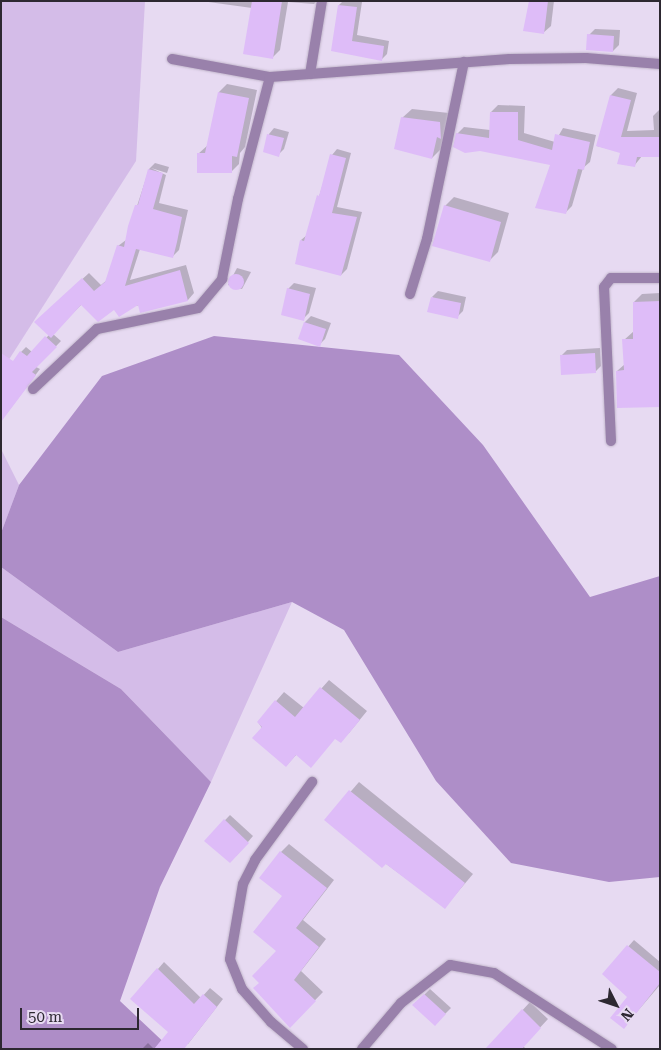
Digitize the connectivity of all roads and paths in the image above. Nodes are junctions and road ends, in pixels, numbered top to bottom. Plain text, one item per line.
1 (322, 1) edge
2 (172, 59) dead end
3 (464, 62) junction
4 (660, 64) edge
5 (310, 74) junction
6 (270, 77) junction
7 (660, 278) edge
8 (410, 294) dead end
9 (33, 389) dead end
10 (611, 442) dead end
11 (312, 782) dead end
12 (303, 1049) edge
13 (362, 1049) edge
14 (612, 1049) edge

1 - 5 street
2 - 6 street
3 - 4 street
3 - 5 street
3 - 8 street
5 - 6 street
6 - 9 street
7 - 10 street
11 - 12 street
13 - 14 street

